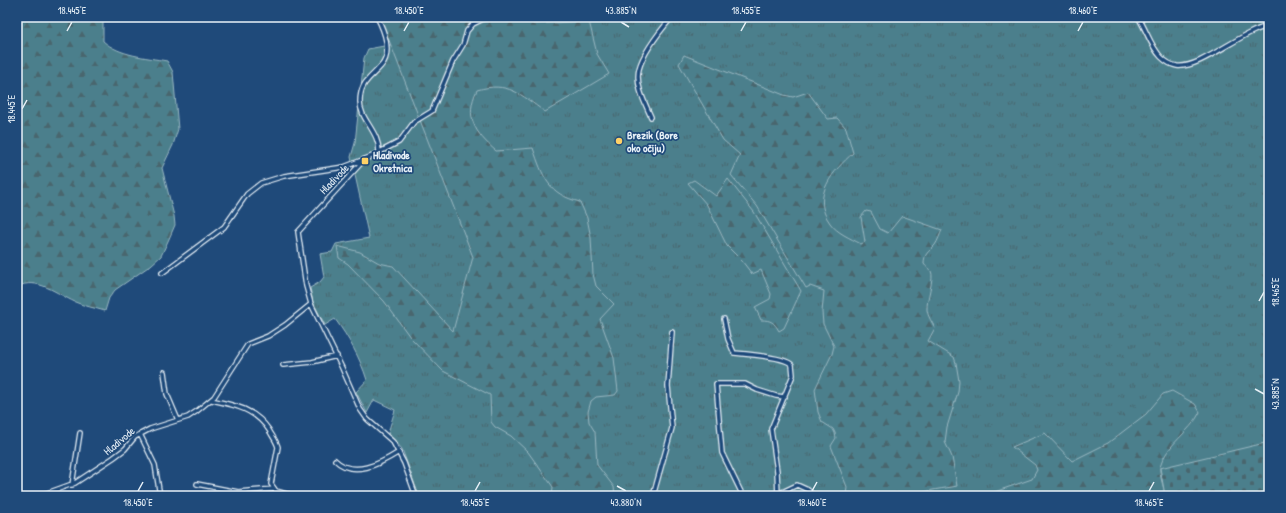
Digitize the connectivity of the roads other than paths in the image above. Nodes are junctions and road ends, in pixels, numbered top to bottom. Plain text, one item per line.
1 (377, 17) edge
2 (487, 17) edge
3 (672, 17) edge
4 (1138, 17) edge
5 (1269, 26) edge
6 (651, 117) dead end
7 (379, 153) junction
8 (364, 160) junction
9 (162, 273) dead end
10 (311, 304) junction
11 (724, 319) dead end
12 (672, 332) dead end
13 (337, 356) junction
14 (283, 365) dead end
15 (164, 372) dead end
16 (785, 396) junction
17 (211, 400) junction
18 (178, 420) junction
19 (80, 433) dead end
20 (140, 434) junction
21 (399, 452) junction
22 (335, 460) dead end
23 (197, 484) dead end
24 (72, 485) junction
25 (274, 489) junction
26 (778, 495) edge
27 (39, 496) edge
28 (160, 496) edge
29 (293, 496) edge
30 (416, 496) edge
31 (653, 496) edge
32 (743, 496) edge
33 (764, 496) edge
34 (814, 496) edge

1 - 7 street
2 - 7 street, Hladivode
3 - 6 street
4 - 5 street
7 - 8 street, Hladivode
8 - 9 street
8 - 10 street, Hladivode
10 - 13 street, Hladivode
10 - 17 street, Hladivode
11 - 16 street
12 - 31 street
13 - 14 street
13 - 21 street, Hladivode
15 - 18 street
16 - 26 street
16 - 32 street
17 - 18 street, Hladivode
17 - 25 street
18 - 20 street, Hladivode
19 - 24 street
20 - 24 street, Hladivode
20 - 28 street
21 - 22 street
21 - 30 street, Hladivode
23 - 25 street
24 - 27 street, Hladivode
25 - 29 street
26 - 33 street
26 - 34 street

